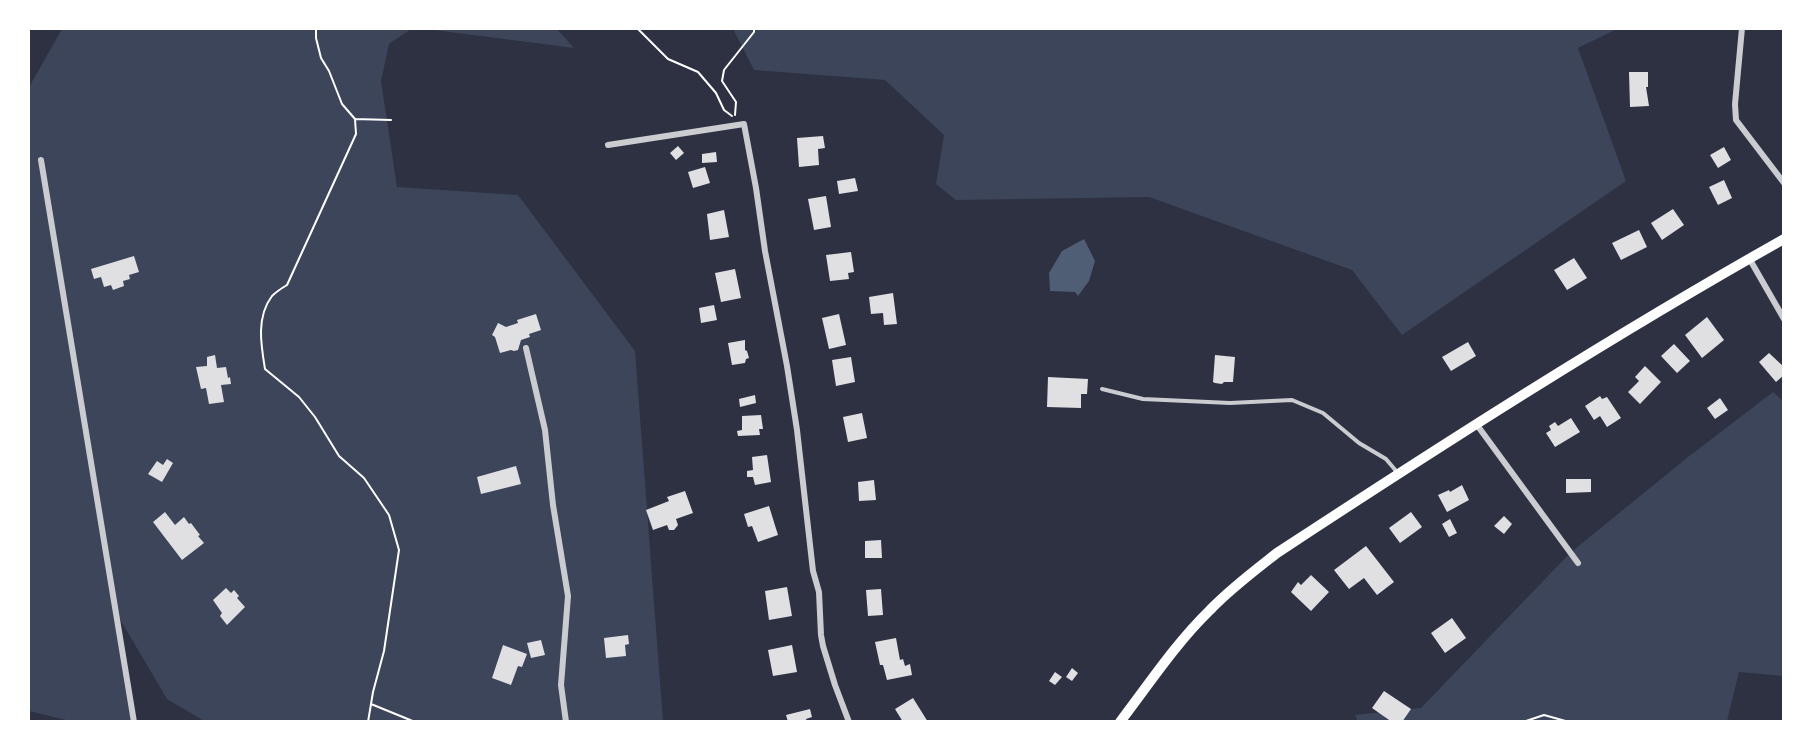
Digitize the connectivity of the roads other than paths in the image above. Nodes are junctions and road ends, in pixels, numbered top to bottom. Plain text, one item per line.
1 (1742, 28) edge
2 (608, 145) dead end
3 (41, 160) dead end
4 (1784, 183) edge
5 (1784, 239) edge
6 (1749, 258) junction
7 (1784, 319) edge
8 (526, 348) dead end
9 (1102, 389) dead end
10 (1477, 424) junction
11 (1400, 474) junction
12 (1578, 563) dead end
13 (134, 722) edge
14 (566, 722) edge
15 (849, 722) edge
16 (1120, 722) edge

1 - 4 street
2 - 15 street
3 - 13 street
5 - 6 main road
6 - 7 street
6 - 10 main road
8 - 14 street
9 - 11 lane
10 - 11 main road
10 - 12 street
11 - 16 main road

